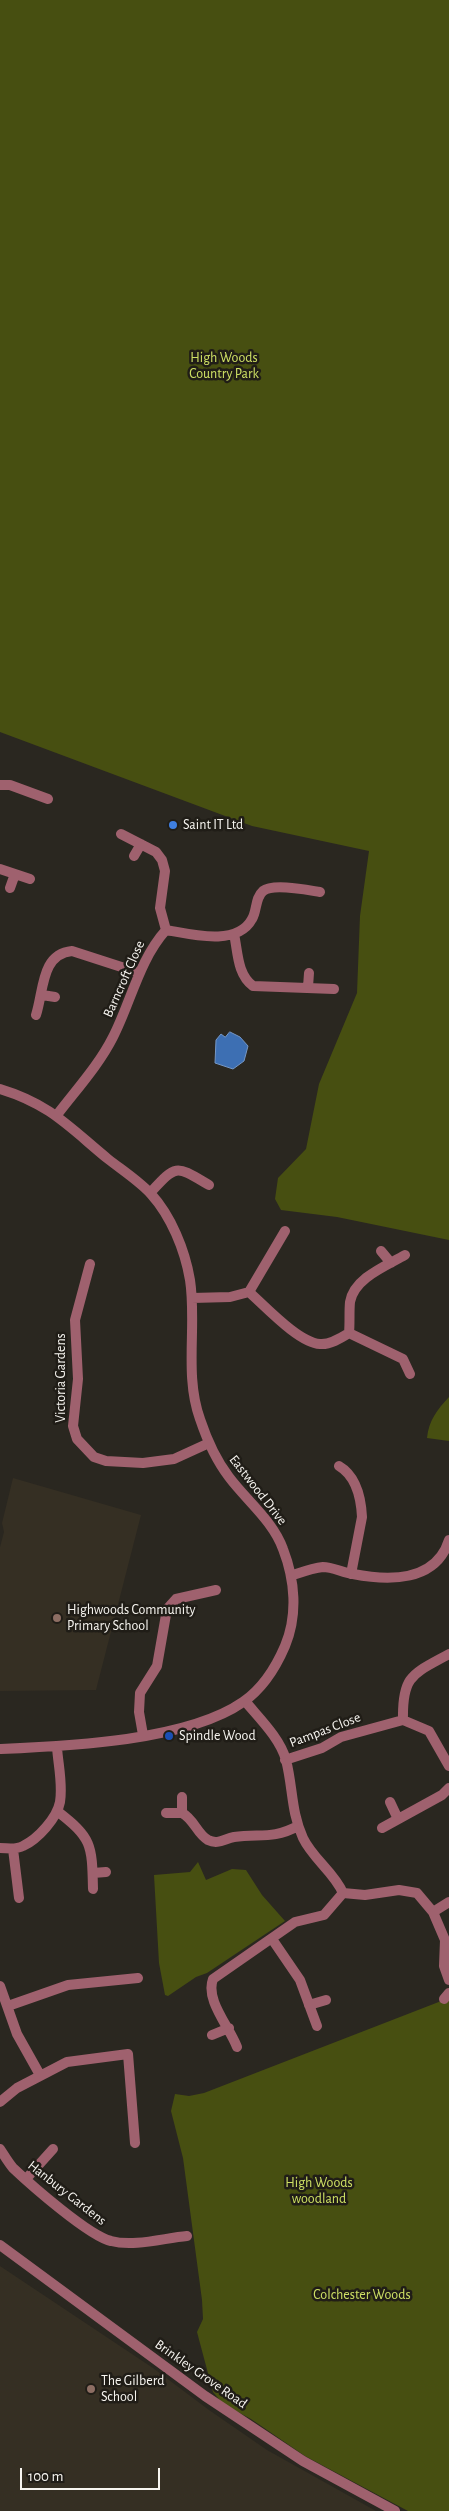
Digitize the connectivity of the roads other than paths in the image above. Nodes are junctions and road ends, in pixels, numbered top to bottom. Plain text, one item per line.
1 (0, 785) edge
2 (48, 799) dead end
3 (121, 834) dead end
4 (141, 844) junction
5 (134, 856) dead end
6 (0, 869) edge
7 (14, 874) junction
8 (30, 879) dead end
9 (10, 888) dead end
10 (320, 892) dead end
11 (166, 930) junction
12 (234, 934) junction
13 (140, 973) junction
14 (309, 973) dead end
15 (308, 987) junction
16 (334, 988) dead end
17 (42, 995) junction
18 (55, 997) dead end
19 (36, 1015) dead end
20 (0, 1090) edge
21 (57, 1115) junction
22 (209, 1185) dead end
23 (150, 1193) junction
24 (286, 1231) dead end
25 (381, 1251) dead end
26 (405, 1255) dead end
27 (391, 1263) junction
28 (90, 1264) dead end
29 (249, 1292) junction
30 (192, 1298) junction
31 (349, 1333) junction
32 (410, 1374) dead end
33 (209, 1443) junction
34 (339, 1466) dead end
35 (449, 1540) edge
36 (352, 1574) junction
37 (293, 1575) junction
38 (216, 1590) dead end
39 (449, 1654) edge
40 (245, 1701) junction
41 (403, 1720) junction
42 (144, 1735) junction
43 (57, 1746) junction
44 (0, 1749) edge
45 (286, 1760) junction
46 (449, 1766) edge
47 (449, 1788) edge
48 (182, 1797) dead end
49 (390, 1802) dead end
50 (57, 1811) junction
51 (166, 1813) dead end
52 (182, 1813) junction
53 (398, 1819) junction
54 (298, 1826) junction
55 (382, 1828) dead end
56 (0, 1848) edge
57 (13, 1849) junction
58 (106, 1872) dead end
59 (93, 1873) junction
60 (93, 1889) dead end
61 (343, 1893) junction
62 (19, 1898) dead end
63 (449, 1902) edge
64 (433, 1912) junction
65 (272, 1939) junction
66 (138, 1978) dead end
67 (449, 1980) edge
68 (0, 1986) edge
69 (326, 2000) dead end
70 (309, 2005) junction
71 (8, 2006) junction
72 (317, 2026) dead end
73 (229, 2028) junction
74 (212, 2035) dead end
75 (237, 2047) dead end
76 (40, 2075) junction
77 (0, 2102) edge
78 (136, 2143) dead end
79 (0, 2149) edge
80 (53, 2149) dead end
81 (26, 2179) junction
82 (187, 2236) dead end
83 (0, 2245) edge
84 (395, 2511) edge

1 - 2 street
3 - 4 street
4 - 5 street
4 - 11 street
6 - 7 street
7 - 8 street
7 - 9 street
10 - 12 street
11 - 12 street
11 - 13 street, Barncroft Close
12 - 15 street
13 - 17 street
13 - 21 street, Barncroft Close
14 - 15 street
15 - 16 street
17 - 18 street
17 - 19 street
20 - 21 street, Eastwood Drive
21 - 23 street, Eastwood Drive
22 - 23 street
23 - 30 street, Eastwood Drive
24 - 29 street
25 - 27 street
26 - 27 street
27 - 31 street
28 - 33 street, Victoria Gardens
29 - 30 street
29 - 31 street
30 - 33 street, Eastwood Drive
31 - 32 street
33 - 37 street, Eastwood Drive
34 - 36 street
35 - 36 street
36 - 37 street
37 - 40 street, Eastwood Drive
38 - 42 street
39 - 41 street
40 - 42 street, Eastwood Drive
40 - 45 street
41 - 45 street, Pampas Close
41 - 46 street
42 - 43 street, Eastwood Drive
43 - 44 street, Eastwood Drive
43 - 50 street
45 - 54 street
47 - 53 street
48 - 52 street
49 - 53 street
50 - 57 street
50 - 59 street
51 - 52 street
52 - 54 street
53 - 55 street
54 - 61 street
56 - 57 street
57 - 62 street
58 - 59 street
59 - 60 street
61 - 64 street
61 - 65 street
63 - 64 street
64 - 67 street
65 - 70 street
65 - 73 street
66 - 71 street
68 - 71 street
69 - 70 street
70 - 72 street
71 - 76 street
73 - 74 street
73 - 75 street
76 - 77 street
76 - 78 street
79 - 81 street, Hanbury Gardens
80 - 81 street
81 - 82 street, Hanbury Gardens
83 - 84 street, Brinkley Grove Road

